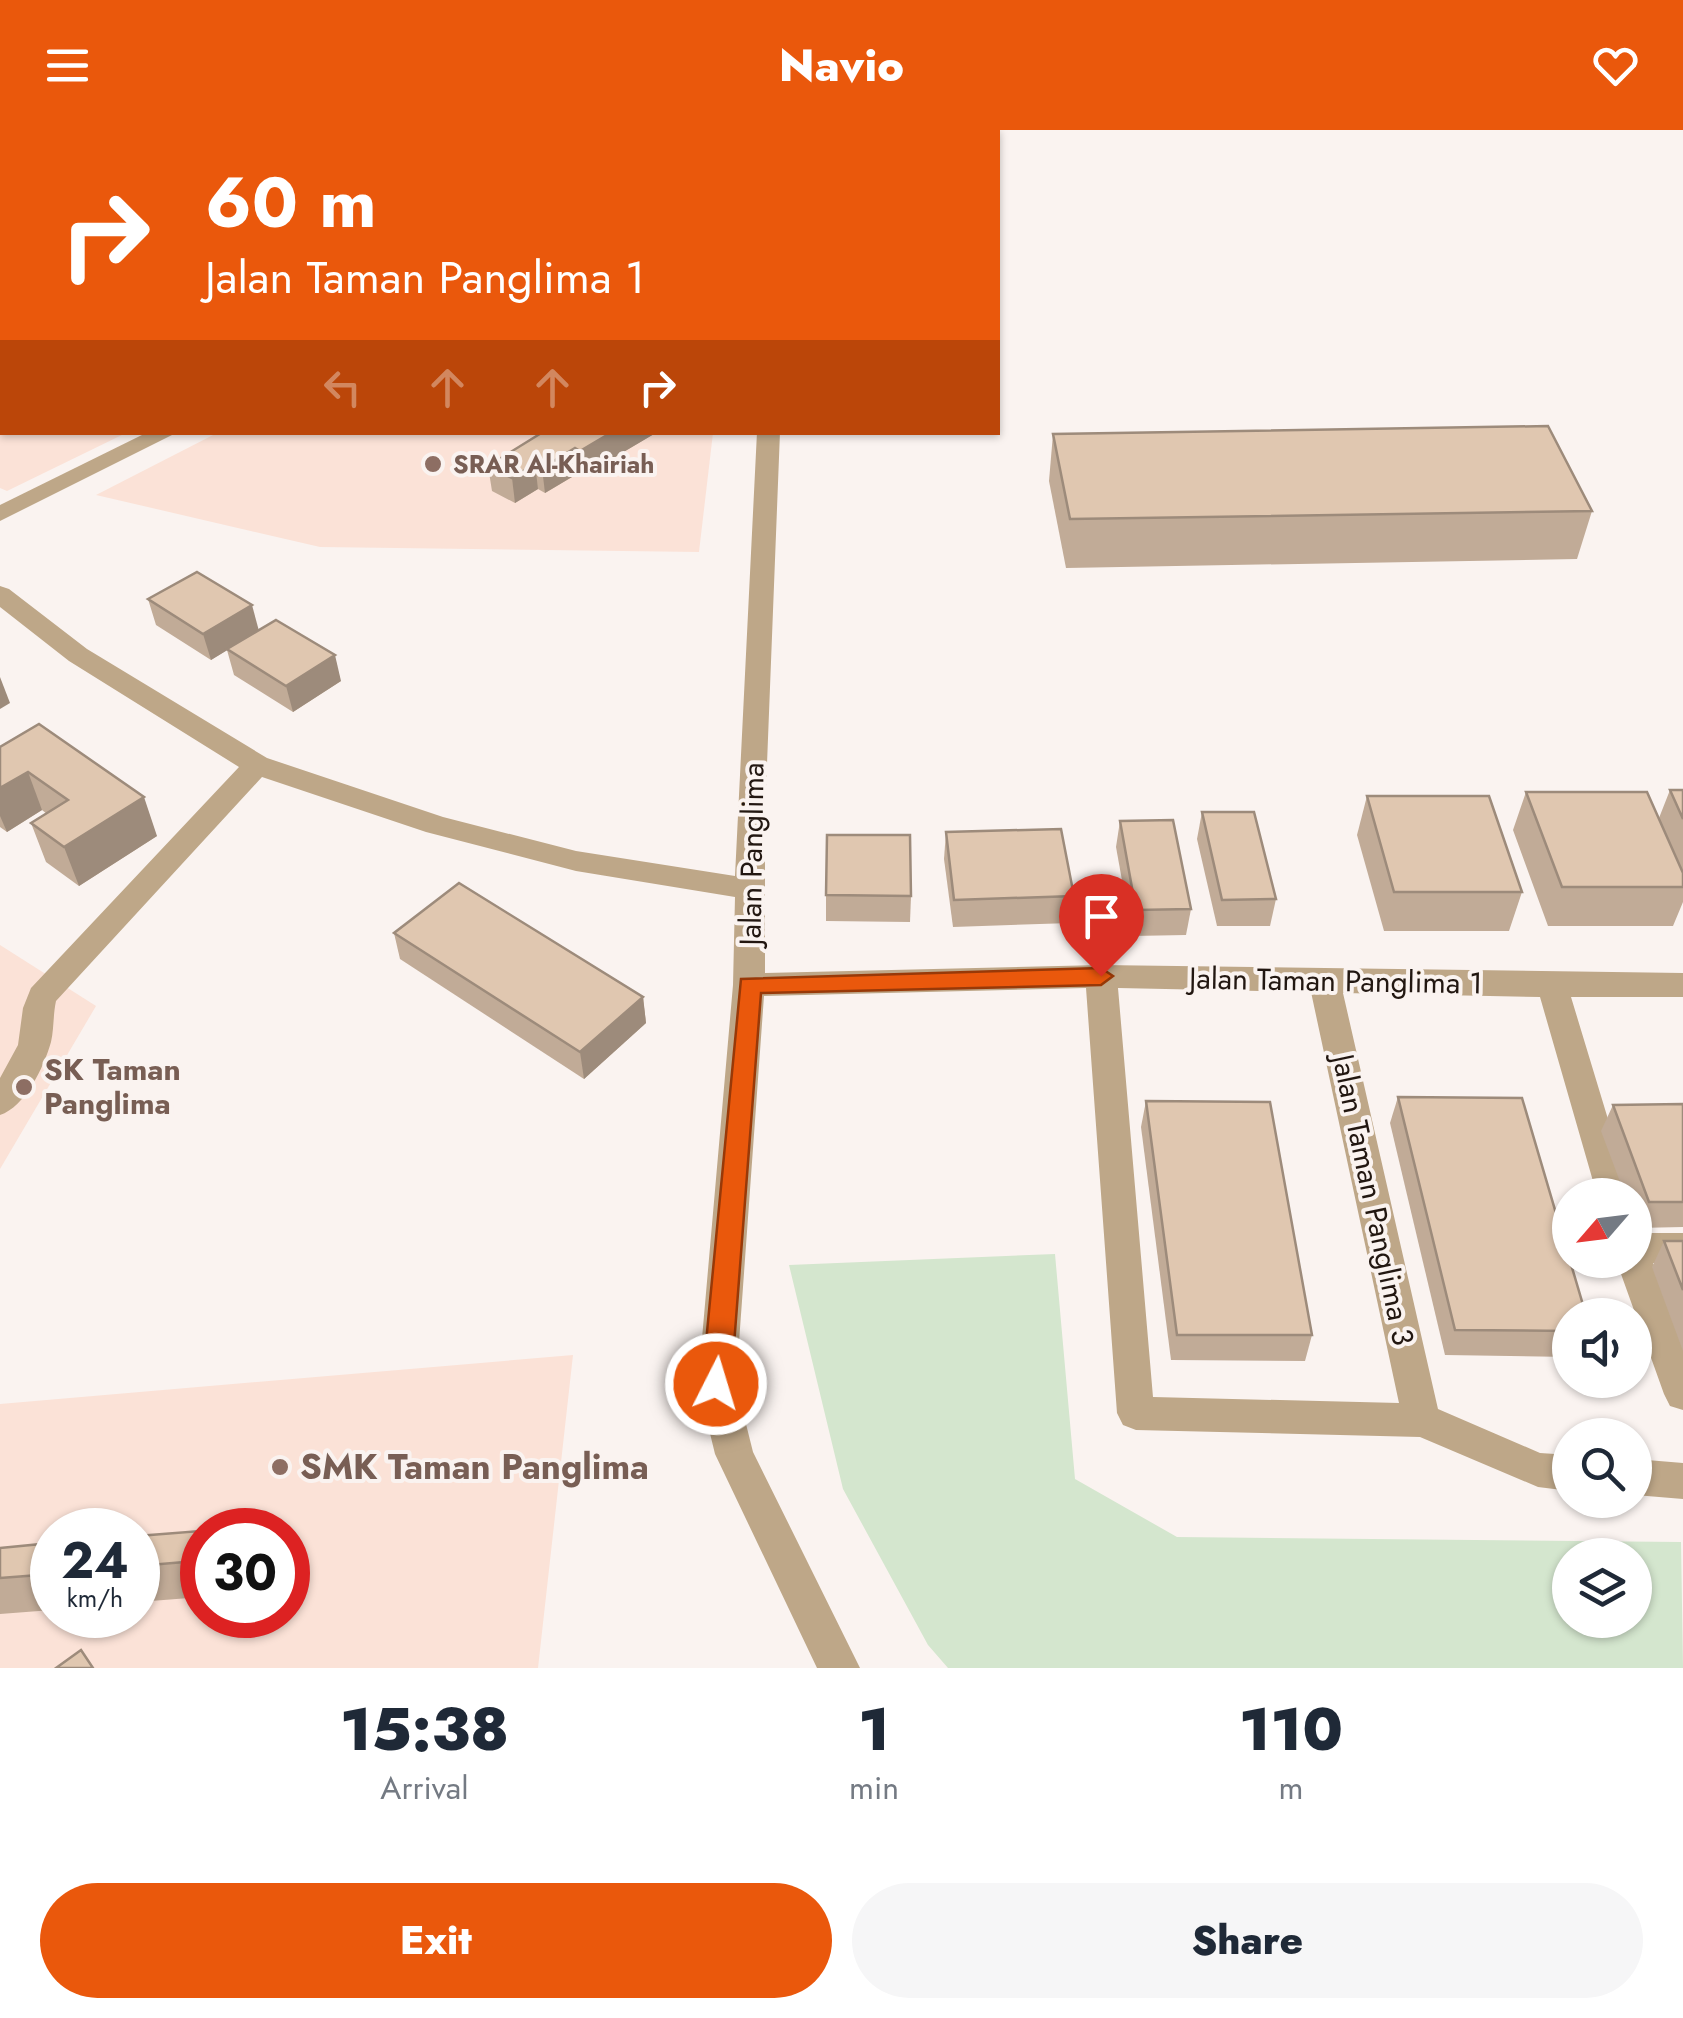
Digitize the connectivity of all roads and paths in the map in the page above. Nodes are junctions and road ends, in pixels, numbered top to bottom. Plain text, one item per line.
1 (161, 435) edge
2 (769, 435) edge
3 (0, 514) edge
4 (0, 594) edge
5 (257, 766) junction
6 (751, 888) junction
7 (1101, 976) junction
8 (1324, 979) junction
9 (750, 985) junction
10 (1683, 985) edge
11 (1552, 986) junction
12 (0, 1102) edge
13 (1609, 1178) edge
14 (1652, 1248) edge
15 (1683, 1248) edge
16 (1641, 1278) edge
17 (1683, 1394) edge
18 (1422, 1420) junction
19 (1552, 1471) edge
20 (1652, 1478) edge
21 (1683, 1481) edge
22 (839, 1668) edge

1 - 3 street
2 - 6 street, Jalan Panglima
4 - 5 street
5 - 6 street
5 - 12 street
6 - 9 street, Jalan Panglima
7 - 8 street, Jalan Taman Panglima 1
7 - 9 street, Jalan Taman Panglima 1
7 - 18 street
8 - 11 street, Jalan Taman Panglima 1
8 - 18 street, Jalan Taman Panglima 3
9 - 22 street, Jalan Panglima
10 - 11 street, Jalan Taman Panglima 1
11 - 13 street
14 - 15 street
16 - 17 street
18 - 19 street
20 - 21 street

